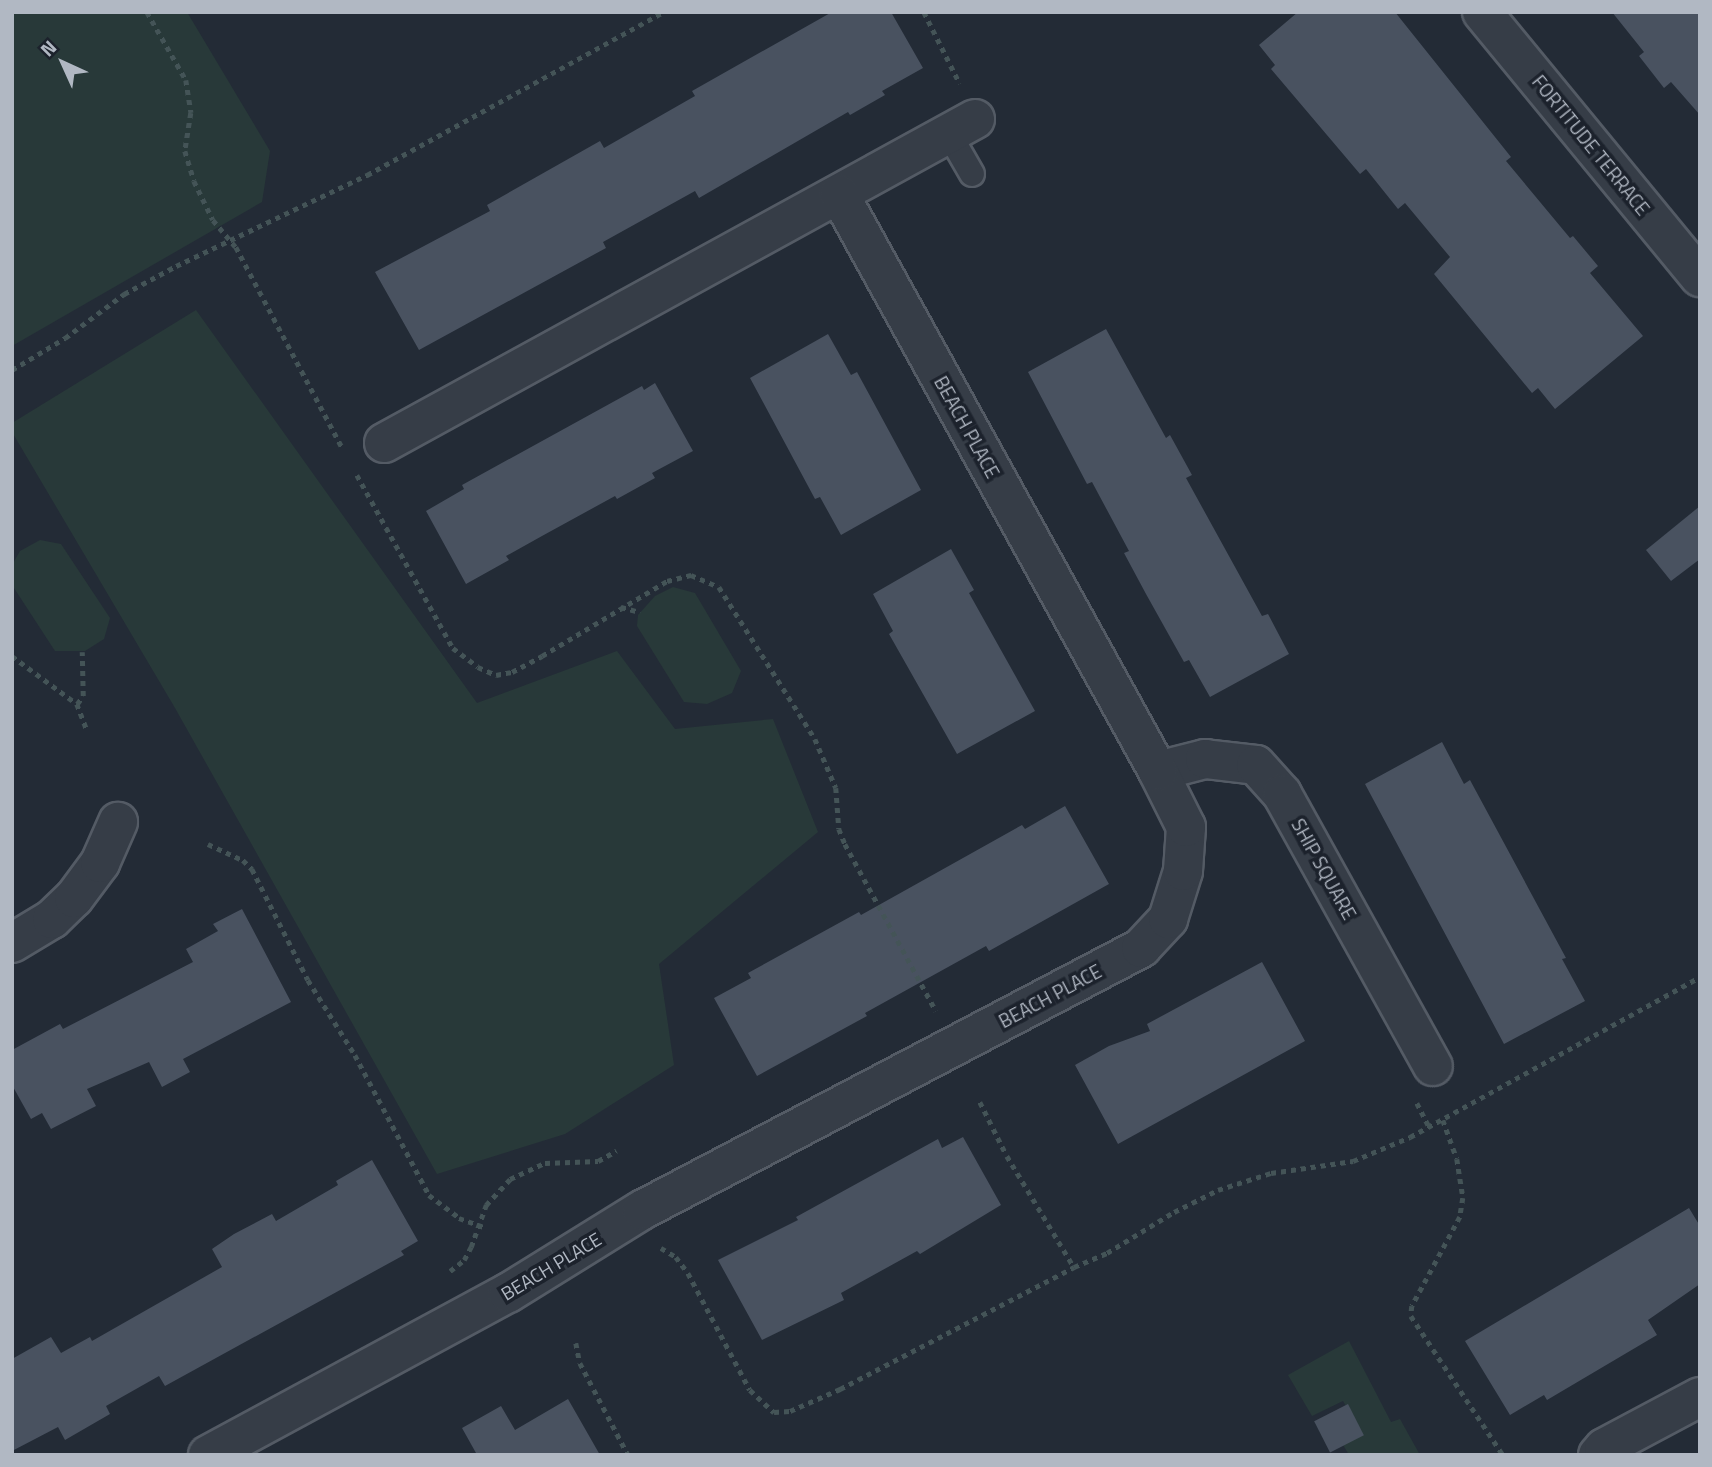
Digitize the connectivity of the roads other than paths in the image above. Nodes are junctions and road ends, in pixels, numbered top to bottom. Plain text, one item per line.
1 (1482, 12) edge
2 (962, 115) joint
3 (972, 174) dead end
4 (839, 194) junction
5 (1700, 277) edge
6 (384, 443) dead end
7 (1158, 771) junction
8 (118, 822) dead end
9 (12, 943) edge
10 (1424, 1082) road end
11 (1700, 1397) edge
12 (208, 1455) edge
13 (1598, 1455) edge

1 - 5 street, FORTITUDE TERRACE
2 - 3 lane
2 - 4 street
4 - 6 street
4 - 7 street, BEACH PLACE
7 - 10 street, SHIP SQUARE
7 - 12 street, BEACH PLACE
8 - 9 street
11 - 13 street

